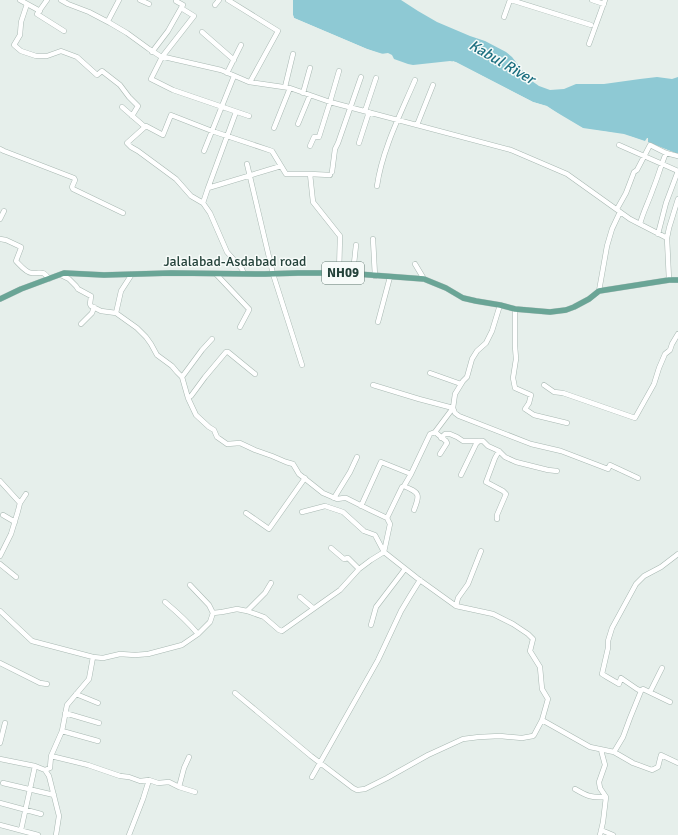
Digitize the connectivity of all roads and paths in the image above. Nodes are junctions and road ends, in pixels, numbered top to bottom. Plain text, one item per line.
1 (20, 0) edge
2 (48, 0) edge
3 (61, 0) edge
4 (75, 0) edge
5 (119, 0) edge
6 (140, 0) edge
7 (176, 0) edge
8 (219, 0) edge
9 (228, 0) edge
10 (510, 0) edge
11 (592, 0) edge
12 (604, 2) edge
13 (27, 4) junction
14 (149, 4) dead end
15 (215, 5) dead end
16 (74, 6) junction
17 (181, 8) junction
18 (40, 11) junction
19 (504, 17) dead end
20 (108, 21) junction
21 (591, 25) dead end
22 (64, 31) dead end
23 (202, 32) dead end
24 (589, 44) dead end
25 (241, 45) dead end
26 (152, 52) junction
27 (293, 54) dead end
28 (162, 57) junction
29 (234, 60) junction
30 (310, 68) dead end
31 (339, 71) dead end
32 (227, 73) junction
33 (234, 76) junction
34 (376, 78) dead end
35 (415, 80) dead end
36 (250, 82) junction
37 (433, 85) dead end
38 (288, 87) junction
39 (303, 93) junction
40 (310, 95) junction
41 (330, 102) junction
42 (122, 107) dead end
43 (222, 107) junction
44 (351, 108) junction
45 (367, 111) junction
46 (236, 112) junction
47 (132, 116) junction
48 (249, 116) dead end
49 (398, 120) junction
50 (298, 124) dead end
51 (417, 125) junction
52 (145, 127) junction
53 (274, 128) dead end
54 (212, 132) junction
55 (227, 137) junction
56 (359, 143) dead end
57 (619, 145) dead end
58 (310, 146) dead end
59 (0, 149) edge
60 (204, 151) dead end
61 (666, 153) junction
62 (678, 156) edge
63 (644, 157) junction
64 (247, 164) dead end
65 (661, 164) junction
66 (281, 166) junction
67 (678, 171) edge
68 (310, 174) junction
69 (249, 175) junction
70 (377, 186) dead end
71 (208, 188) junction
72 (678, 199) edge
73 (203, 203) junction
74 (4, 211) dead end
75 (619, 211) junction
76 (123, 213) dead end
77 (0, 220) edge
78 (640, 224) junction
79 (658, 234) junction
80 (667, 238) junction
81 (0, 239) edge
82 (373, 239) dead end
83 (356, 245) dead end
84 (415, 264) dead end
85 (339, 273) junction
86 (353, 273) junction
87 (132, 274) junction
88 (216, 274) junction
89 (244, 274) junction
90 (273, 274) junction
91 (61, 275) junction
92 (375, 276) junction
93 (390, 277) junction
94 (49, 279) junction
95 (424, 279) junction
96 (669, 280) junction
97 (678, 280) edge
98 (599, 291) junction
99 (0, 298) edge
100 (500, 305) junction
101 (94, 307) junction
102 (515, 309) junction
103 (116, 313) junction
104 (378, 322) dead end
105 (81, 324) dead end
106 (240, 327) dead end
107 (678, 334) edge
108 (212, 339) dead end
109 (302, 365) dead end
110 (430, 373) dead end
111 (255, 374) dead end
112 (182, 377) junction
113 (461, 384) junction
114 (373, 385) dead end
115 (544, 385) dead end
116 (188, 398) junction
117 (453, 408) junction
118 (567, 423) dead end
119 (435, 432) junction
120 (441, 438) junction
121 (479, 441) junction
122 (499, 451) junction
123 (440, 454) dead end
124 (358, 457) dead end
125 (557, 471) dead end
126 (411, 474) junction
127 (461, 475) dead end
128 (305, 478) junction
129 (638, 478) dead end
130 (0, 481) edge
131 (404, 486) junction
132 (26, 494) dead end
133 (334, 498) junction
134 (20, 503) junction
135 (361, 506) junction
136 (414, 510) dead end
137 (302, 512) dead end
138 (246, 513) dead end
139 (3, 515) dead end
140 (387, 518) junction
141 (497, 519) dead end
142 (15, 522) junction
143 (331, 548) dead end
144 (481, 551) dead end
145 (384, 552) junction
146 (678, 554) edge
147 (0, 556) edge
148 (0, 564) edge
149 (405, 569) junction
150 (359, 570) junction
151 (16, 577) dead end
152 (420, 580) junction
153 (271, 583) dead end
154 (190, 585) dead end
155 (300, 597) dead end
156 (165, 602) dead end
157 (456, 606) junction
158 (313, 608) junction
159 (0, 611) edge
160 (247, 611) junction
161 (213, 613) junction
162 (371, 625) dead end
163 (198, 634) junction
164 (93, 656) junction
165 (0, 663) edge
166 (662, 668) dead end
167 (47, 684) dead end
168 (641, 691) junction
169 (650, 692) junction
170 (235, 693) dead end
171 (76, 694) junction
172 (670, 702) dead end
173 (98, 703) dead end
174 (65, 713) junction
175 (542, 720) junction
176 (5, 723) dead end
177 (99, 723) dead end
178 (62, 730) junction
179 (98, 741) dead end
180 (0, 743) edge
181 (602, 750) junction
182 (614, 752) junction
183 (52, 756) junction
184 (189, 756) dead end
185 (0, 759) edge
186 (320, 763) junction
187 (678, 763) edge
188 (35, 766) junction
189 (45, 770) junction
190 (312, 776) dead end
191 (149, 780) junction
192 (4, 783) dead end
193 (179, 787) junction
194 (30, 789) junction
195 (575, 789) dead end
196 (195, 792) dead end
197 (54, 795) junction
198 (606, 797) junction
199 (0, 803) edge
200 (25, 809) junction
201 (41, 814) dead end
202 (0, 825) edge
203 (20, 830) junction
204 (600, 832) edge
205 (38, 835) edge
206 (56, 835) edge
207 (128, 835) edge
208 (613, 835) edge

1 - 13 street
2 - 18 street
3 - 16 street
4 - 16 street
5 - 20 street
6 - 14 street
7 - 17 street
8 - 15 street
9 - 36 street
10 - 19 street
10 - 21 street
11 - 12 street
12 - 24 street
13 - 18 street
13 - 47 street
16 - 20 street
17 - 26 street
17 - 28 street
18 - 22 street
20 - 26 street
23 - 29 street
25 - 29 street
26 - 28 street
27 - 38 street
28 - 32 street
28 - 43 street
29 - 32 street
30 - 39 street
31 - 41 street
32 - 33 street
33 - 36 street
33 - 43 street
34 - 45 street
35 - 49 street
36 - 38 street
37 - 51 street
38 - 39 street
38 - 53 street
39 - 40 street
40 - 41 street
40 - 50 street
41 - 44 street
41 - 58 street
42 - 47 street
43 - 46 street
43 - 54 street
44 - 44 street
44 - 45 street
44 - 68 street
45 - 49 street
45 - 56 street
46 - 48 street
46 - 55 street
47 - 52 street
49 - 51 street
49 - 70 street
51 - 75 street
52 - 54 street
52 - 73 street
54 - 55 street
54 - 60 street
55 - 66 street
55 - 71 street
57 - 63 street
59 - 76 street
61 - 62 street
61 - 63 street
61 - 65 street
63 - 65 street
63 - 75 street
64 - 69 street
65 - 67 street
65 - 78 street
66 - 68 street
66 - 69 street
67 - 79 street
68 - 85 street
69 - 71 street
69 - 90 street
71 - 73 street
72 - 80 street
73 - 89 street
74 - 77 street
75 - 78 street
75 - 98 street
78 - 79 street
79 - 80 street
80 - 96 street
81 - 94 street
82 - 92 street
83 - 86 street
84 - 95 street
85 - 86 main road, Jalalabad-Asdabad road / NH09
85 - 90 main road, Jalalabad-Asdabad road / NH09
86 - 92 main road, Jalalabad-Asdabad road / NH09
87 - 88 main road, Jalalabad-Asdabad road / NH09
87 - 91 main road, Jalalabad-Asdabad road / NH09
87 - 103 street
88 - 89 main road, Jalalabad-Asdabad road / NH09
88 - 106 street
89 - 90 main road, Jalalabad-Asdabad road / NH09
90 - 109 street
91 - 94 main road, Jalalabad-Asdabad road / NH09
91 - 101 street
92 - 93 main road, Jalalabad-Asdabad road / NH09
93 - 95 main road, Jalalabad-Asdabad road / NH09
93 - 104 street
94 - 99 main road, Jalalabad-Asdabad road / NH09
95 - 100 main road, Jalalabad-Asdabad road / NH09
96 - 97 main road, Jalalabad-Asdabad road / NH09
96 - 98 main road, Jalalabad-Asdabad road / NH09
98 - 102 main road, Jalalabad-Asdabad road / NH09
100 - 102 main road, Jalalabad-Asdabad road / NH09
100 - 113 street
101 - 103 street
101 - 105 street
102 - 118 street
103 - 112 street
107 - 115 street
108 - 112 street
110 - 113 street
111 - 116 street
112 - 116 street
113 - 117 street
114 - 117 street
116 - 128 street
117 - 119 street
117 - 129 street
119 - 120 street
119 - 126 street
120 - 121 street
120 - 123 street
121 - 122 street
121 - 127 street
122 - 125 street
122 - 141 street
124 - 133 street
126 - 131 street
126 - 135 street
128 - 133 street
128 - 138 street
130 - 134 street
131 - 136 street
131 - 140 street
132 - 134 street
133 - 135 street
134 - 142 street
135 - 140 street
137 - 145 street
139 - 142 street
140 - 145 street
142 - 147 street
143 - 150 street
144 - 157 street
145 - 149 street
145 - 150 street
146 - 168 street
148 - 151 street
149 - 152 street
149 - 162 street
150 - 158 street
152 - 157 street
152 - 186 street
153 - 160 street
154 - 161 street
155 - 158 street
156 - 163 street
157 - 175 street
158 - 160 street
159 - 164 street
160 - 161 street
161 - 163 street
163 - 164 street
164 - 171 street
165 - 167 street
166 - 169 street
168 - 169 street
168 - 182 street
169 - 172 street
170 - 186 street
171 - 173 street
171 - 174 street
174 - 177 street
174 - 178 street
175 - 181 street
175 - 186 street
176 - 180 street
178 - 179 street
178 - 183 street
181 - 182 street
181 - 198 street
182 - 187 street
183 - 189 street
183 - 191 street
184 - 193 street
185 - 188 street
186 - 190 street
188 - 189 street
188 - 194 street
189 - 197 street
191 - 193 street
191 - 207 street
192 - 194 street
193 - 196 street
194 - 197 street
194 - 200 street
195 - 198 street
197 - 206 street
198 - 204 street
199 - 200 street
200 - 201 street
200 - 203 street
202 - 203 street
203 - 205 street
204 - 208 street

